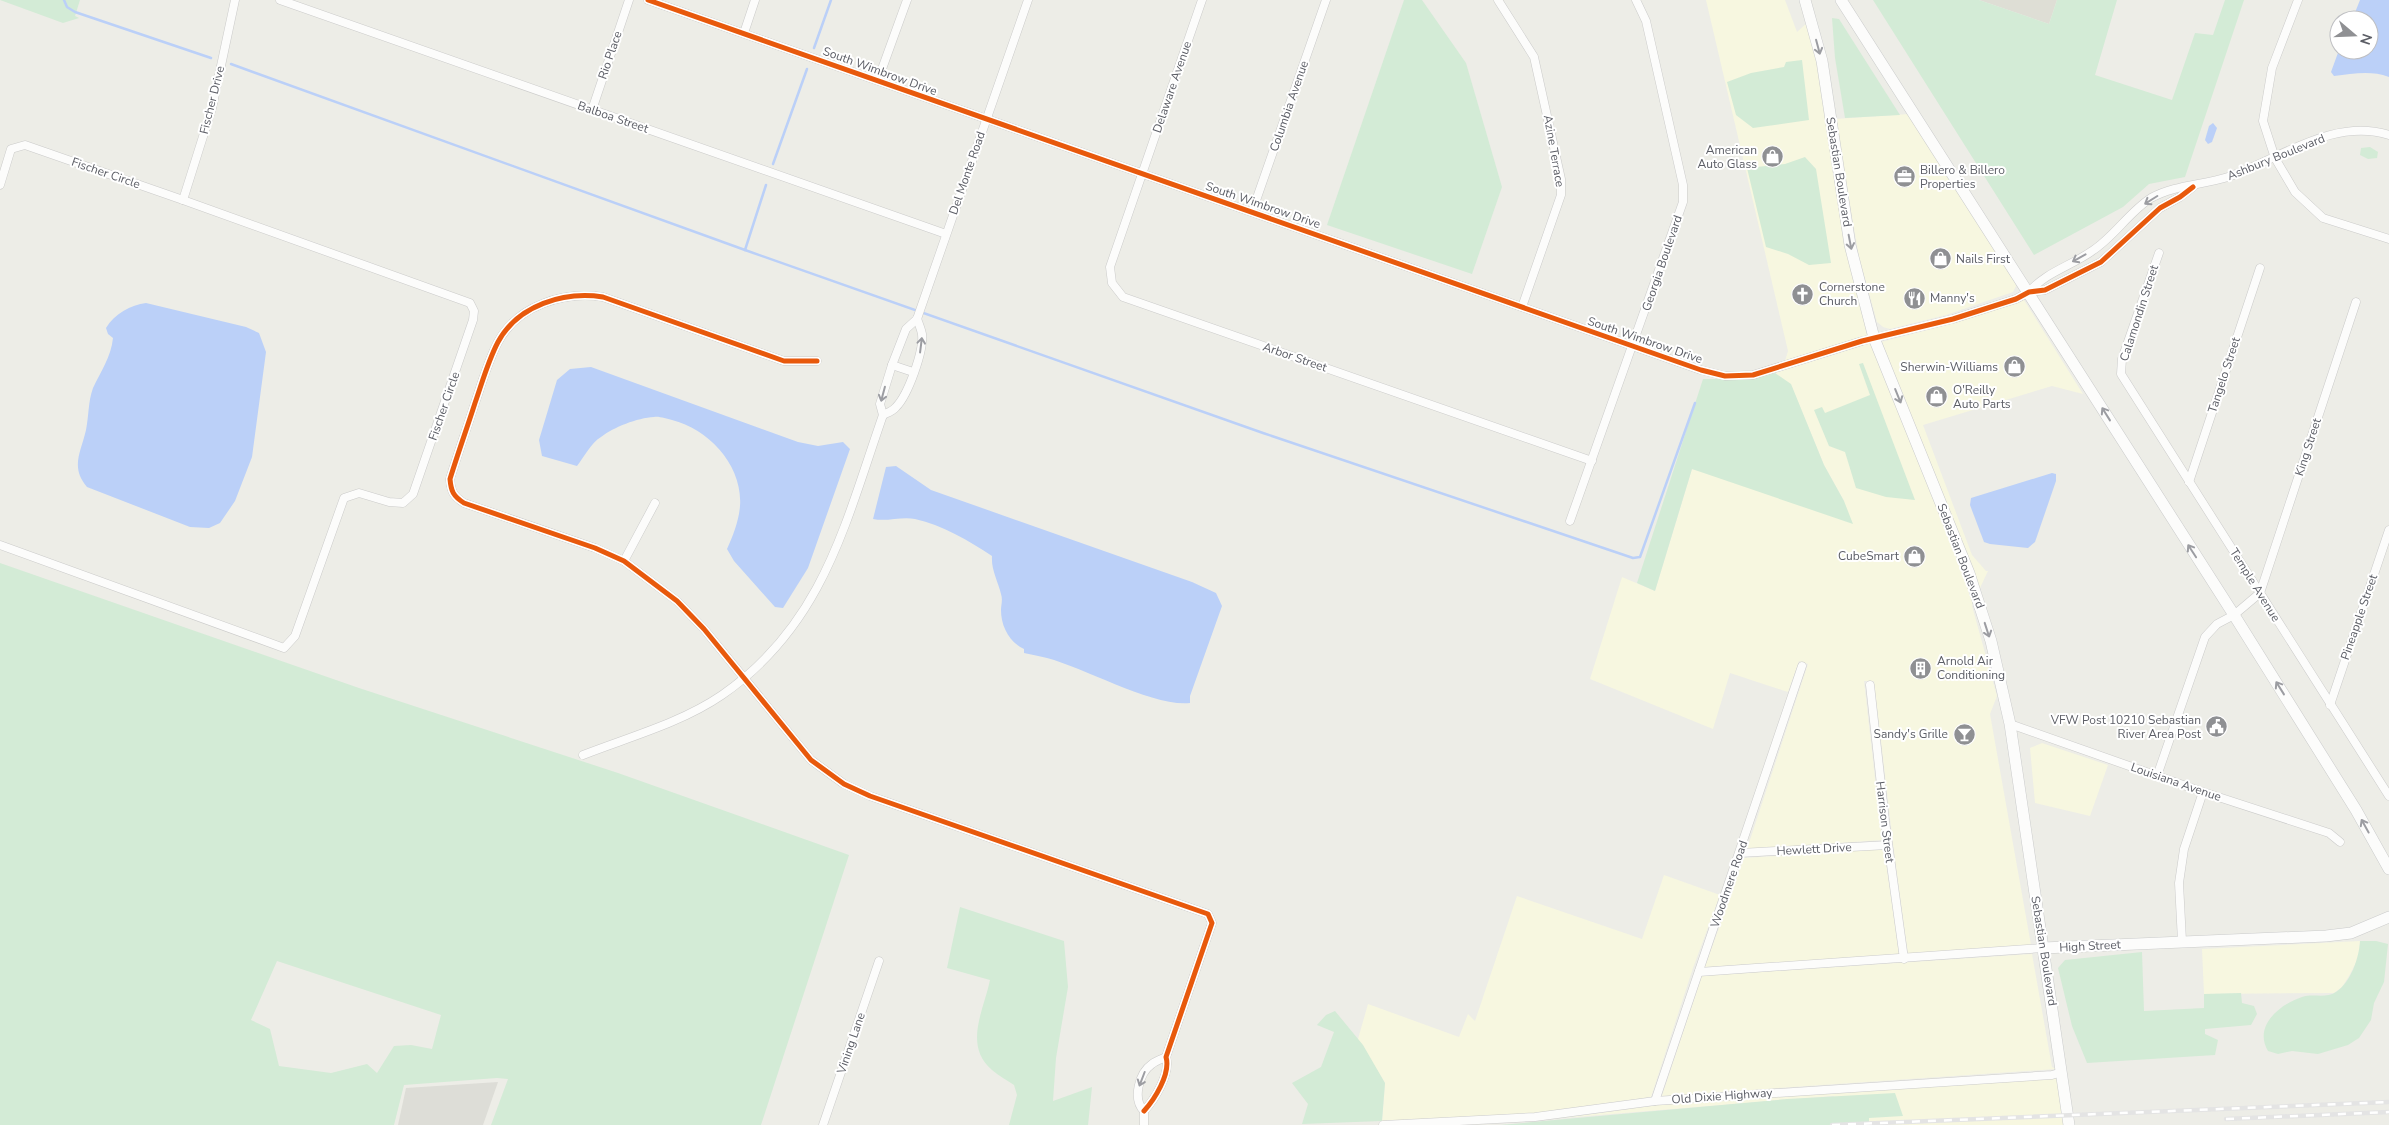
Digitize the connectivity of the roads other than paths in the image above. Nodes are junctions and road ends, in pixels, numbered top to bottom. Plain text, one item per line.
1 (235, 0) edge
2 (280, 0) edge
3 (629, 0) edge
4 (648, 0) edge
5 (756, 0) edge
6 (907, 0) edge
7 (1028, 0) edge
8 (1202, 0) edge
9 (1326, 0) edge
10 (1498, 0) edge
11 (1636, 0) edge
12 (1805, 0) edge
13 (1841, 0) edge
14 (2298, 0) edge
15 (744, 33) junction
16 (878, 80) junction
17 (592, 110) junction
18 (985, 119) junction
19 (2389, 135) edge
20 (2275, 158) junction
21 (1142, 173) junction
22 (0, 185) edge
23 (2193, 186) junction
24 (184, 200) junction
25 (1252, 212) junction
26 (946, 234) junction
27 (2389, 239) edge
28 (2159, 253) dead end
29 (2260, 268) dead end
30 (2029, 292) junction
31 (2356, 302) dead end
32 (1522, 307) junction
33 (917, 319) junction
34 (1874, 338) junction
35 (1633, 346) junction
36 (817, 361) dead end
37 (892, 365) junction
38 (913, 372) junction
39 (2121, 374) joint
40 (883, 415) junction
41 (1592, 461) junction
42 (2189, 482) junction
43 (655, 503) dead end
44 (1570, 521) dead end
45 (2389, 530) edge
46 (0, 545) edge
47 (624, 561) junction
48 (2260, 593) junction
49 (2234, 615) junction
50 (1802, 666) dead end
51 (743, 678) junction
52 (1870, 685) dead end
53 (2330, 705) junction
54 (2010, 724) junction
55 (583, 755) dead end
56 (2157, 776) junction
57 (2203, 792) junction
58 (2389, 796) edge
59 (2340, 842) dead end
60 (1888, 844) junction
61 (1740, 853) junction
62 (2389, 869) edge
63 (2389, 918) edge
64 (2182, 941) junction
65 (2043, 948) junction
66 (1904, 959) junction
67 (879, 961) dead end
68 (1698, 972) junction
69 (1166, 1057) junction
70 (2062, 1072) junction
71 (1655, 1101) junction
72 (1144, 1111) junction
73 (823, 1125) edge
74 (1144, 1125) edge
75 (1383, 1125) edge
76 (2069, 1125) edge

1 - 24 street, Fischer Drive
2 - 17 street, Balboa Street
3 - 17 street, Rio Place
4 - 15 street, South Wimbrow Drive
5 - 15 street
6 - 16 street
7 - 18 street, Del Monte Road
8 - 21 street, Delaware Avenue
9 - 25 street, Columbia Avenue
10 - 32 street, Azine Terrace
11 - 35 street, Georgia Boulevard
12 -> 34 main road, Sebastian Boulevard
13 - 30 main road
14 - 20 street
15 - 16 street, South Wimbrow Drive
16 - 18 street, South Wimbrow Drive
17 - 26 street, Balboa Street
18 - 21 street, South Wimbrow Drive
18 - 26 street, Del Monte Road
19 - 20 street, Ashbury Boulevard
20 - 23 street, Ashbury Boulevard
20 - 27 street
21 - 25 street, South Wimbrow Drive
21 - 41 street, Arbor Street
22 - 24 street, Fischer Circle
23 - 30 street, Ashbury Boulevard
23 -> 30 street, Ashbury Boulevard
24 - 46 street, Fischer Circle
25 - 32 street, South Wimbrow Drive
26 - 33 street, Del Monte Road
28 - 39 street, Calamondin Street
29 - 42 street, Tangelo Street
30 - 34 street, South Wimbrow Drive
49 -> 30 main road
31 - 48 street, King Street
32 - 35 street, South Wimbrow Drive
33 - 37 street
38 -> 33 street
34 - 35 street, South Wimbrow Drive
34 -> 54 main road, Sebastian Boulevard
35 - 41 street, Georgia Boulevard
36 - 47 street
37 - 38 street
37 -> 40 street
38 - 40 street
39 - 42 street, Temple Avenue
40 - 51 street
41 - 44 street, Georgia Boulevard
42 - 48 street, Temple Avenue
43 - 47 street
45 - 53 street, Pineapple Street
47 - 51 street
48 - 49 street
48 - 53 street, Temple Avenue
49 - 56 street
62 -> 49 main road
50 - 61 street, Woodmere Road
51 - 55 street
51 - 69 street
52 - 60 street, Harrison Street
53 - 58 street, Temple Avenue
54 - 56 street, Louisiana Avenue
54 - 65 main road, Sebastian Boulevard
56 - 57 street, Louisiana Avenue
57 - 59 street, Louisiana Avenue
57 - 64 street
60 - 61 street, Hewlett Drive
60 - 66 street, Harrison Street
61 - 68 street, Woodmere Road
63 - 64 main road, High Street
64 - 65 main road, High Street
65 - 66 street, High Street
65 - 70 main road, Sebastian Boulevard
66 - 68 street, High Street
67 - 73 street, Vining Lane
68 - 71 street, Woodmere Road
69 - 72 street
69 -> 72 street
70 - 71 street, Old Dixie Highway
70 - 76 main road, Sebastian Boulevard
71 - 75 street, Old Dixie Highway
72 - 74 street

